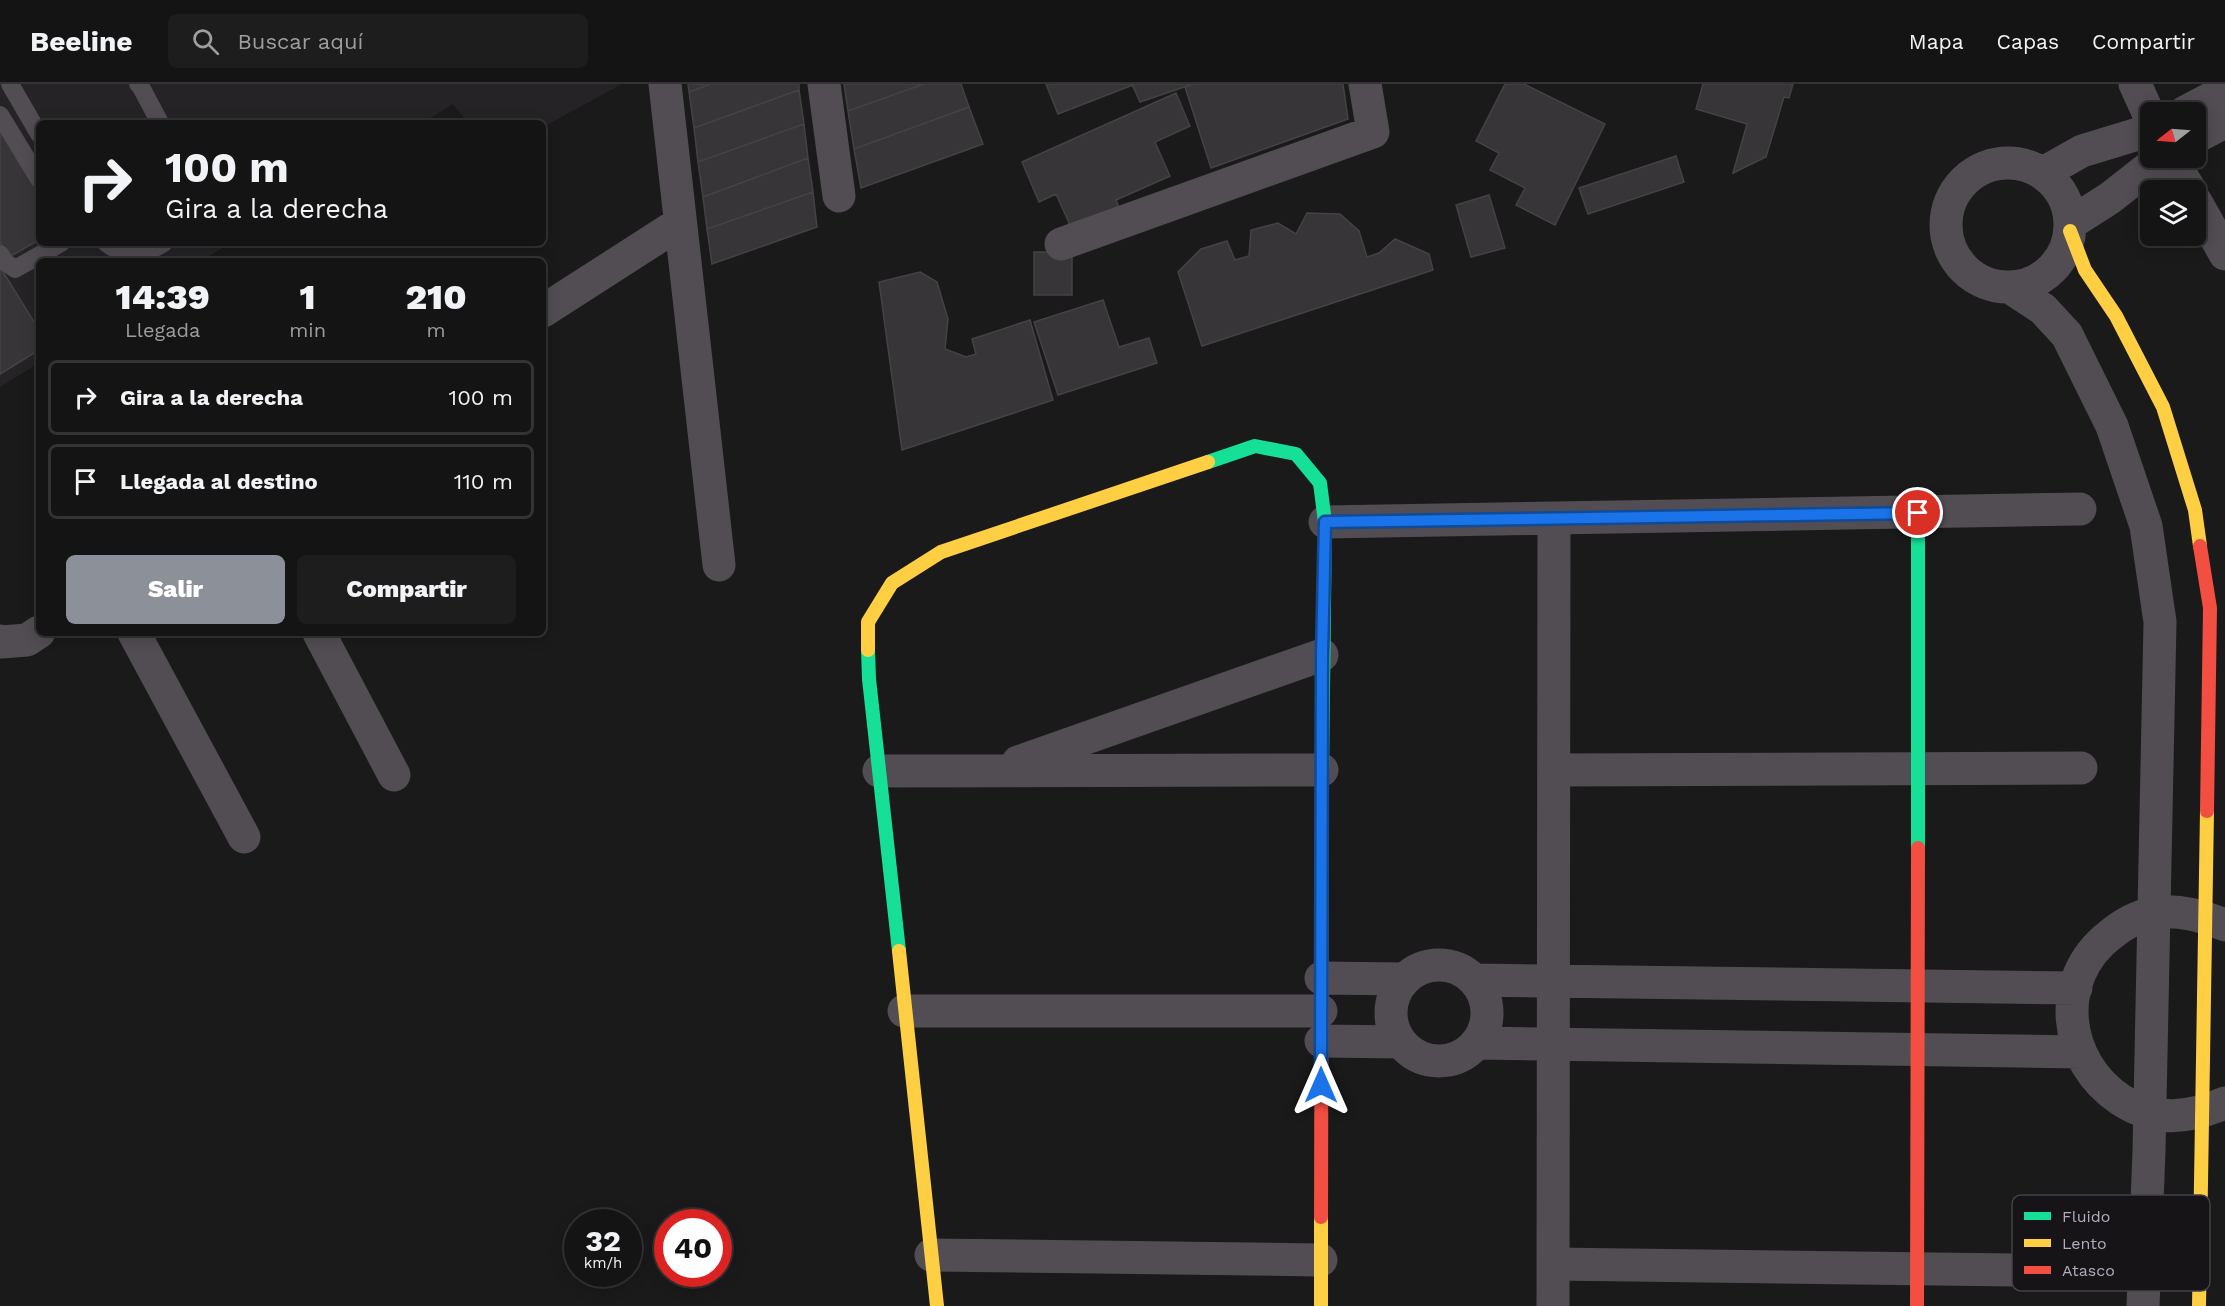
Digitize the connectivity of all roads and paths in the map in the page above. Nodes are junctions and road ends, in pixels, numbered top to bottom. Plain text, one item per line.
1 (10, 84) edge
2 (138, 84) edge
3 (665, 84) edge
4 (824, 84) edge
5 (1365, 84) edge
6 (2135, 84) edge
7 (2225, 91) edge
8 (2143, 102) edge
9 (2204, 102) edge
10 (0, 115) edge
11 (158, 120) edge
12 (2225, 122) edge
13 (36, 129) edge
14 (2206, 132) edge
15 (2140, 133) edge
16 (2148, 168) edge
17 (2043, 173) junction
18 (36, 174) edge
19 (839, 196) dead end
20 (2206, 220) edge
21 (680, 223) junction
22 (2070, 227) junction
23 (1061, 244) dead end
24 (56, 246) edge
25 (109, 246) edge
26 (160, 246) edge
27 (0, 254) edge
28 (2225, 254) edge
29 (2011, 288) junction
30 (546, 309) edge
31 (2080, 509) dead end
32 (1918, 513) junction
33 (1554, 519) junction
34 (1325, 522) junction
35 (719, 565) dead end
36 (36, 634) edge
37 (136, 636) edge
38 (321, 636) edge
39 (0, 641) edge
40 (1322, 656) junction
41 (2081, 768) dead end
42 (1918, 769) junction
43 (1322, 770) junction
44 (1554, 770) junction
45 (879, 771) junction
46 (992, 771) junction
47 (394, 775) dead end
48 (244, 837) dead end
49 (2154, 913) junction
50 (2215, 921) edge
51 (1321, 978) junction
52 (1405, 979) junction
53 (1474, 980) junction
54 (1553, 981) junction
55 (1917, 986) junction
56 (2076, 988) junction
57 (904, 1011) junction
58 (1321, 1026) junction
59 (1401, 1042) junction
60 (1476, 1043) junction
61 (1553, 1044) junction
62 (1917, 1049) junction
63 (2080, 1052) junction
64 (2214, 1107) edge
65 (2150, 1112) junction
66 (2147, 1195) edge
67 (2207, 1195) edge
68 (931, 1254) junction
69 (1321, 1260) junction
70 (1553, 1264) junction
71 (1917, 1269) junction
72 (2012, 1270) edge
73 (2144, 1291) edge
74 (2200, 1291) edge
75 (937, 1306) edge
76 (1321, 1306) edge
77 (1553, 1306) edge
78 (1917, 1306) edge
79 (2143, 1306) edge
80 (2199, 1306) edge

1 - 13 lane
2 - 11 lane
3 - 21 street
4 - 19 street
5 - 23 street
6 - 8 street
7 - 9 street
10 - 18 lane
12 - 14 street
15 - 17 street
16 - 22 street
17 - 22 street
17 - 29 street
20 - 28 street
21 - 30 street
21 - 35 street
22 - 29 street
22 - 50 street
24 - 27 lane
25 - 26 lane
29 - 49 street
31 - 32 street
32 - 33 street
32 - 42 street
33 - 34 street
33 - 44 street
34 - 40 street
34 - 45 street
36 - 39 street
37 - 48 street
38 - 47 street
40 - 43 street
40 - 46 street
41 - 42 street
42 - 44 street
42 - 55 street
43 - 46 street
43 - 51 street
44 - 54 street
45 - 46 street
45 - 57 street
49 - 50 street
49 - 56 street
49 - 65 street
50 - 64 street
51 - 52 street
51 - 58 street
52 - 53 street
52 - 59 street
53 - 54 street
53 - 60 street
54 - 55 street
54 - 61 street
55 - 56 street
55 - 62 street
56 - 63 street
57 - 58 street
57 - 68 street
58 - 59 street
58 - 69 street
59 - 60 street
60 - 61 street
61 - 62 street
61 - 70 street
62 - 63 street
62 - 71 street
63 - 65 street
64 - 65 street
64 - 67 street
65 - 66 street
68 - 69 street
68 - 75 street
69 - 76 street
70 - 71 street
70 - 77 street
71 - 72 street
71 - 78 street
73 - 79 street
74 - 80 street

